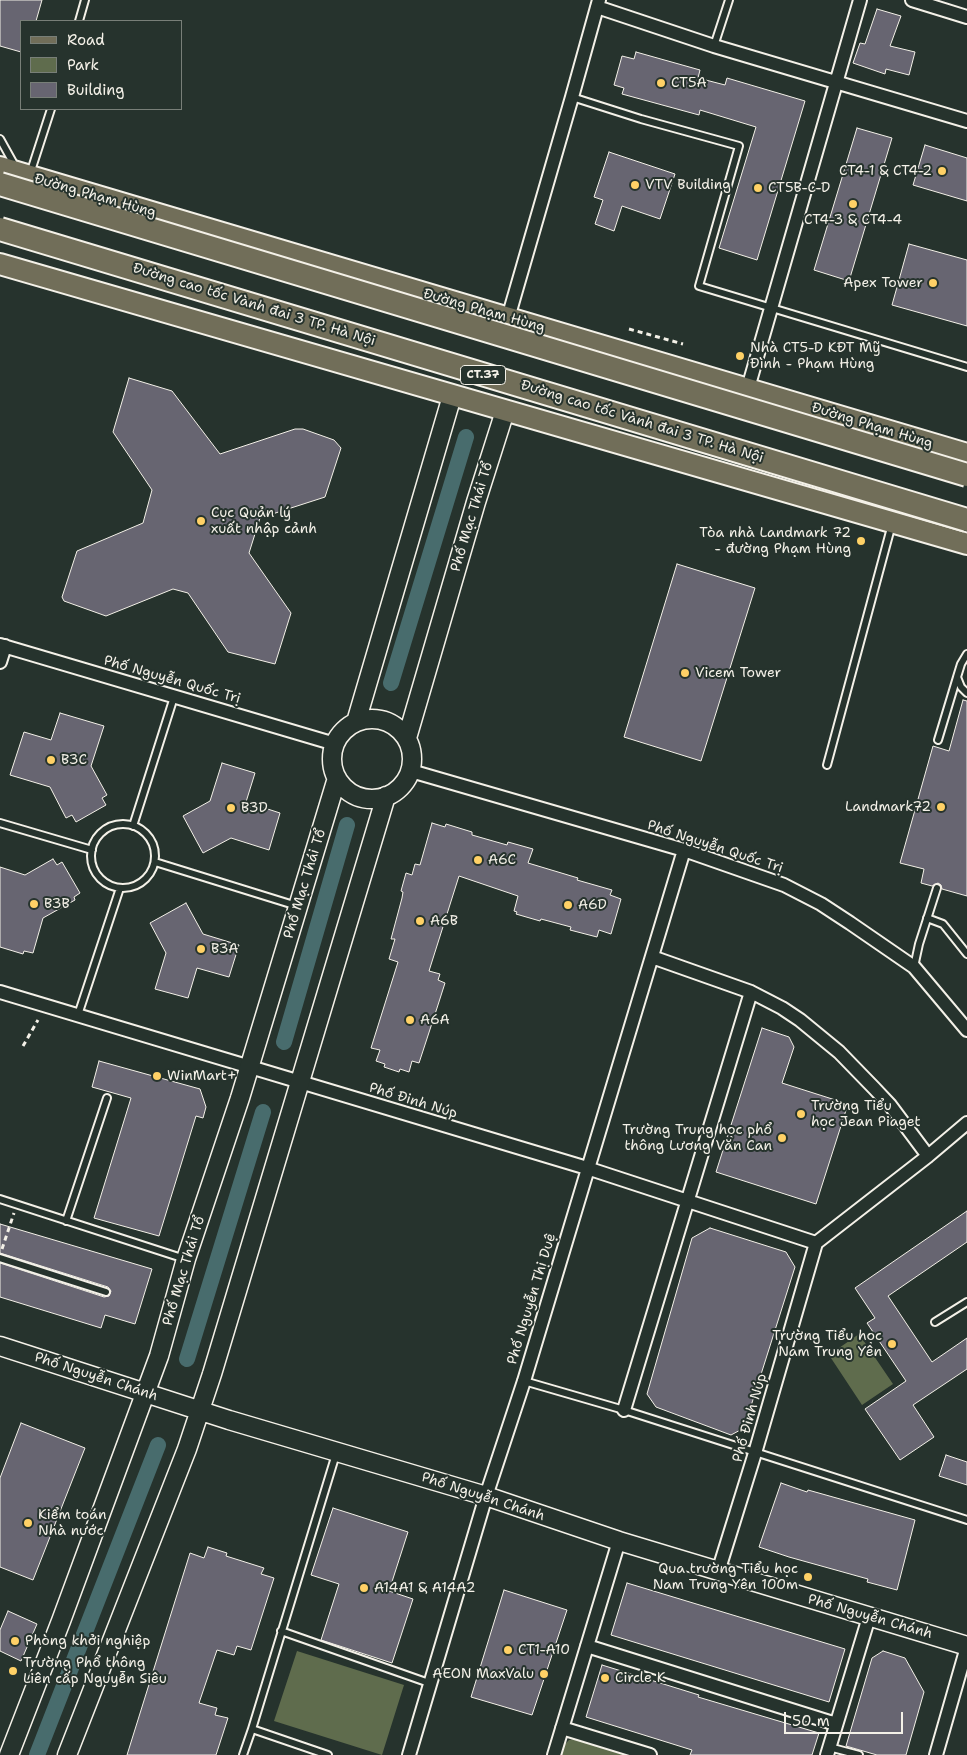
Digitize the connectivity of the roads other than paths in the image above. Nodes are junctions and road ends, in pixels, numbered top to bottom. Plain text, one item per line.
1 (85, 0) edge
2 (729, 0) edge
3 (860, 0) edge
4 (912, 0) edge
5 (598, 3) edge
6 (967, 17) edge
7 (79, 20) edge
8 (714, 46) junction
9 (836, 83) junction
10 (572, 97) junction
11 (51, 110) edge
12 (967, 121) edge
13 (0, 139) edge
14 (0, 167) edge
15 (24, 175) junction
16 (0, 184) edge
17 (0, 229) edge
18 (0, 264) edge
19 (771, 308) junction
20 (508, 318) junction
21 (967, 367) edge
22 (748, 388) junction
23 (452, 396) junction
24 (505, 411) junction
25 (967, 454) edge
26 (967, 475) edge
27 (967, 520) edge
28 (892, 522) junction
29 (967, 544) edge
30 (3, 646) edge
31 (967, 654) edge
32 (0, 662) edge
33 (958, 677) junction
34 (967, 692) edge
35 (174, 697) junction
36 (356, 722) junction
37 (407, 738) junction
38 (938, 740) dead end
39 (334, 744) junction
40 (828, 765) dead end
41 (411, 771) junction
42 (337, 778) junction
43 (386, 796) junction
44 (0, 823) edge
45 (133, 826) junction
46 (92, 850) junction
47 (684, 850) junction
48 (154, 862) junction
49 (120, 888) junction
50 (936, 888) dead end
51 (298, 906) junction
52 (927, 918) junction
53 (967, 954) edge
54 (652, 957) junction
55 (914, 967) junction
56 (0, 992) edge
57 (751, 992) junction
58 (78, 1016) junction
59 (967, 1030) edge
60 (249, 1068) junction
61 (299, 1082) junction
62 (107, 1098) dead end
63 (967, 1123) edge
64 (928, 1156) junction
65 (587, 1168) junction
66 (0, 1199) edge
67 (687, 1202) junction
68 (66, 1221) junction
69 (816, 1243) junction
70 (0, 1256) edge
71 (186, 1259) junction
72 (106, 1292) dead end
73 (967, 1302) edge
74 (935, 1322) dead end
75 (0, 1346) edge
76 (524, 1381) junction
77 (145, 1393) junction
78 (200, 1410) junction
79 (624, 1410) junction
80 (336, 1452) junction
81 (755, 1453) junction
82 (486, 1496) junction
83 (967, 1520) edge
84 (618, 1541) junction
85 (718, 1572) junction
86 (869, 1617) junction
87 (281, 1631) junction
88 (587, 1646) junction
89 (967, 1646) edge
90 (429, 1683) junction
91 (836, 1724) junction
92 (562, 1728) junction
93 (252, 1729) junction
94 (828, 1751) edge
95 (9, 1755) edge
96 (67, 1755) edge
97 (244, 1755) edge
98 (328, 1755) edge
99 (408, 1755) edge
100 (554, 1755) edge
101 (650, 1755) edge
102 (859, 1755) edge
103 (936, 1755) edge

1 - 7 lane
2 - 8 lane
3 - 9 street
4 - 6 street
5 - 8 street
5 - 10 street
8 - 9 street
9 - 12 street
9 - 19 street
10 - 19 lane
10 - 20 street
11 - 15 lane
13 - 15 lane
14 - 15 main road, Đường Phạm Hùng
15 - 20 main road, Đường Phạm Hùng
16 - 26 highway, bridge
17 - 27 highway, Đường cao tốc Vành đai 3 TP. Hà Nội / CT.37, bridge
18 - 23 main road
19 - 21 lane
19 - 22 street
20 - 22 main road, Đường Phạm Hùng
22 - 25 main road, Đường Phạm Hùng
23 - 24 main road
23 - 36 street
24 - 28 main road
24 - 37 street, Phố Mạc Thái Tổ
28 - 29 main road
28 - 40 lane
30 - 32 street
30 - 35 street, Phố Nguyễn Quốc Trị
31 - 33 lane
33 - 34 lane
33 - 38 lane
35 - 39 street, Phố Nguyễn Quốc Trị
35 - 45 lane
36 - 37 street
36 - 39 street
37 - 41 street
39 - 42 street
41 - 43 street
41 - 47 street, Phố Nguyễn Quốc Trị
42 - 43 street
42 - 51 street, Phố Mạc Thái Tổ
43 - 61 street
44 - 46 lane
45 - 46 lane
45 - 48 lane
46 - 49 lane
47 - 54 street, Phố Nguyễn Thị Duệ
47 - 55 street, Phố Nguyễn Quốc Trị
48 - 49 lane
48 - 51 lane
49 - 58 lane
50 - 52 lane
51 - 60 street, Phố Mạc Thái Tổ
52 - 53 lane
52 - 55 lane
54 - 57 street
54 - 65 street, Phố Nguyễn Thị Duệ
55 - 59 street, Phố Nguyễn Quốc Trị
56 - 58 street, Phố Đinh Núp
57 - 64 street
57 - 67 street
58 - 60 street, Phố Đinh Núp
60 - 61 street, Phố Đinh Núp
60 - 71 street, Phố Mạc Thái Tổ
61 - 65 street, Phố Đinh Núp
61 - 78 street
62 - 68 lane
63 - 64 street
64 - 69 street
65 - 67 street, Phố Đinh Núp
65 - 76 street, Phố Nguyễn Thị Duệ
66 - 68 lane
67 - 69 street, Phố Đinh Núp
67 - 79 street
68 - 71 lane
69 - 81 street, Phố Đinh Núp
70 - 72 lane
71 - 77 street, Phố Mạc Thái Tổ
73 - 74 lane
75 - 77 street, Phố Nguyễn Chánh
76 - 79 lane
76 - 82 street, Phố Nguyễn Thị Duệ
77 - 78 street, Phố Nguyễn Chánh
77 - 95 street, Phố Mạc Thái Tổ
78 - 80 street, Phố Nguyễn Chánh
78 - 96 street
79 - 81 lane
80 - 82 street, Phố Nguyễn Chánh
80 - 87 lane
81 - 83 lane
81 - 85 street, Phố Đinh Núp
82 - 84 street, Phố Nguyễn Chánh
82 - 90 street, Phố Nguyễn Thị Duệ
84 - 85 street, Phố Nguyễn Chánh
84 - 88 street
85 - 86 street, Phố Nguyễn Chánh
86 - 89 street, Phố Nguyễn Chánh
86 - 91 street
87 - 90 lane
87 - 93 lane
88 - 91 street
88 - 92 street
89 - 103 street
90 - 99 street, Phố Nguyễn Thị Duệ
91 - 94 street
92 - 100 street
92 - 101 street
93 - 97 lane
93 - 98 lane
94 - 102 lane

